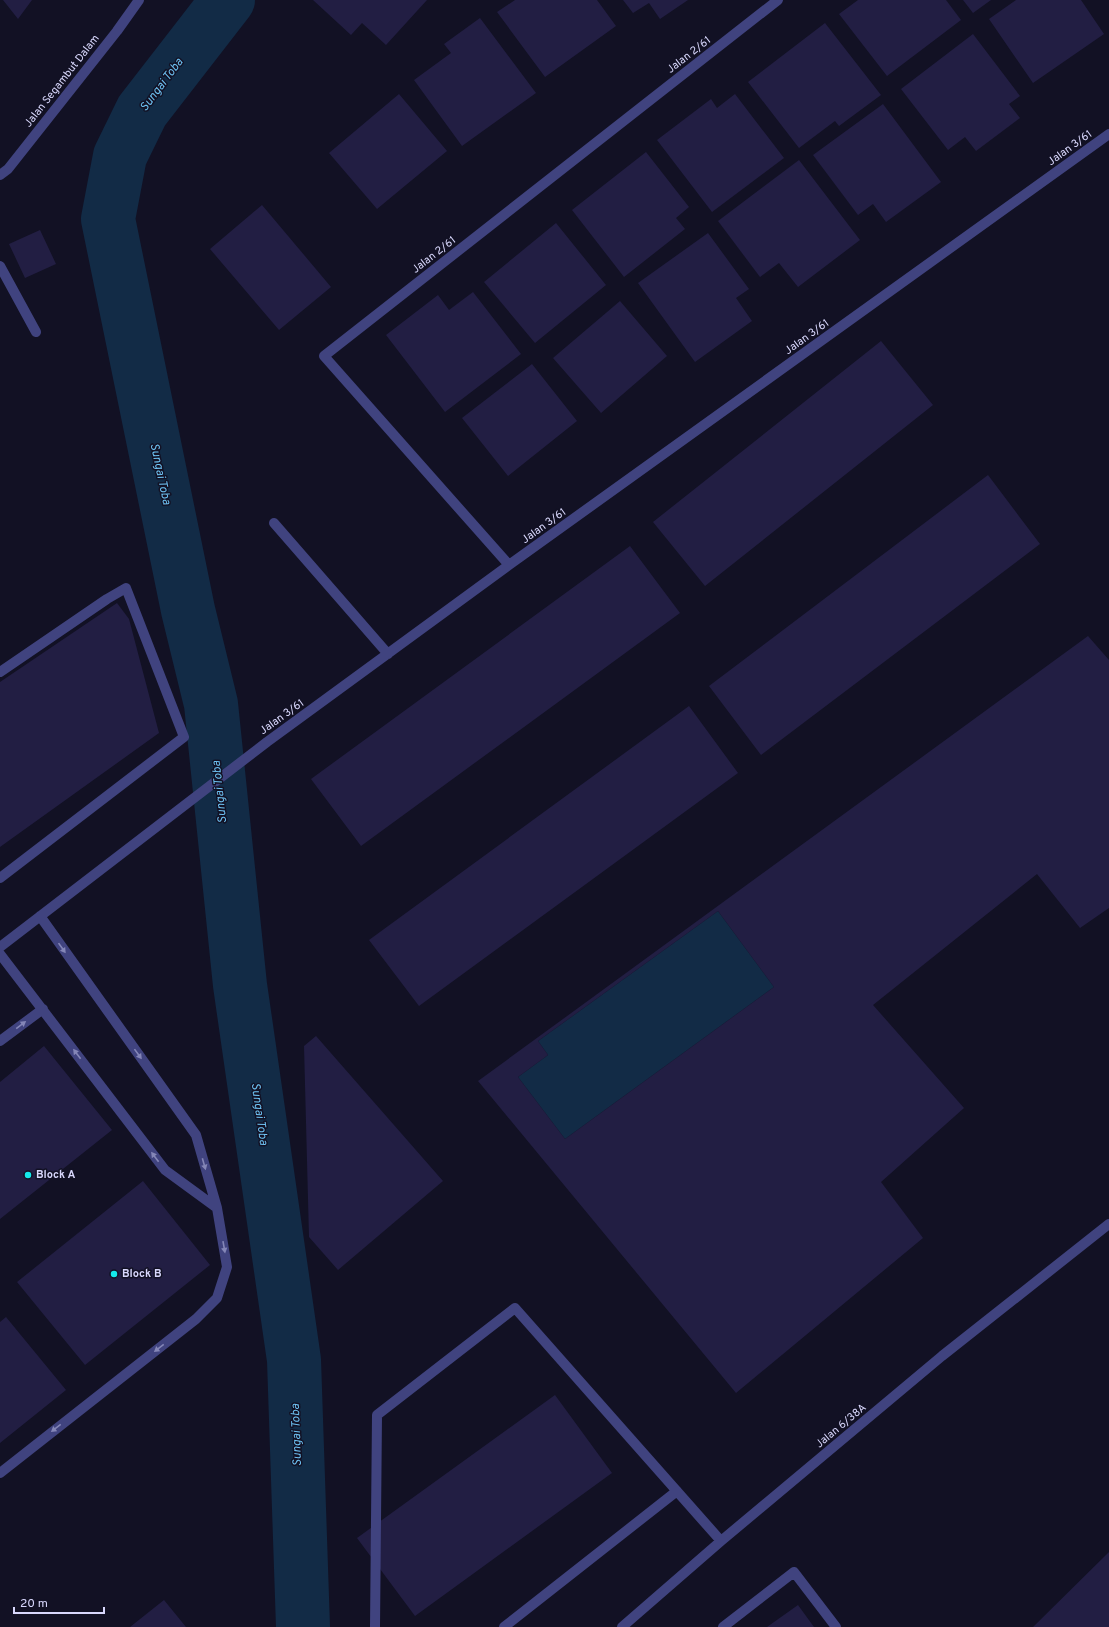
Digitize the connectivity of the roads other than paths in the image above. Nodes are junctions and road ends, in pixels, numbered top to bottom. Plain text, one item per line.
1 (139, 0) edge
2 (778, 0) edge
3 (1109, 134) edge
4 (0, 175) edge
5 (0, 266) edge
6 (36, 332) dead end
7 (274, 523) dead end
8 (510, 565) junction
9 (388, 654) junction
10 (0, 672) edge
11 (0, 878) edge
12 (40, 916) junction
13 (0, 947) edge
14 (0, 954) edge
15 (43, 1009) junction
16 (0, 1041) edge
17 (217, 1208) junction
18 (1107, 1226) edge
19 (0, 1472) edge
20 (677, 1491) junction
21 (721, 1541) junction
22 (375, 1627) edge
23 (504, 1627) edge
24 (622, 1627) edge
25 (724, 1627) edge
26 (836, 1627) edge

1 - 4 street, Jalan Segambut Dalam
2 - 8 street, Jalan 2/61
3 - 8 street, Jalan 3/61
5 - 6 street
7 - 9 street
8 - 9 street, Jalan 3/61
9 - 12 street, Jalan 3/61
10 - 11 street
12 - 13 street, Jalan 3/61
12 -> 17 street
14 - 15 street
16 -> 15 street
17 -> 15 street
17 -> 19 street
18 - 21 street, Jalan 6/38A
20 - 21 street
20 - 22 street
20 - 23 street
21 - 24 street, Jalan 6/38A
25 - 26 street

